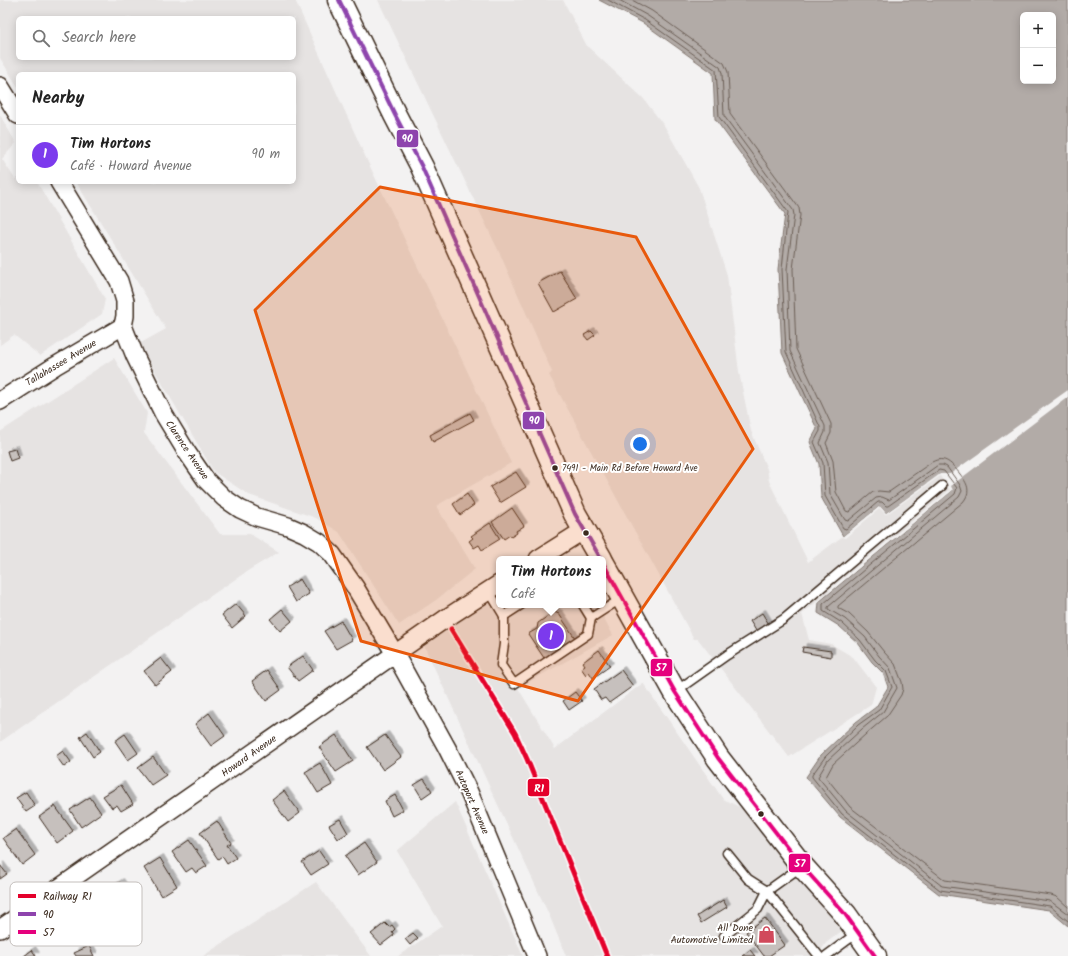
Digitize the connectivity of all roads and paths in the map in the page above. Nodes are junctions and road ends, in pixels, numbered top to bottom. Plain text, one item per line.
1 (339, 0) edge
2 (0, 86) edge
3 (16, 112) edge
4 (60, 184) edge
5 (123, 326) junction
6 (0, 401) edge
7 (942, 486) dead end
8 (584, 530) junction
9 (543, 556) edge
10 (599, 556) edge
11 (606, 569) edge
12 (494, 588) edge
13 (622, 598) junction
14 (501, 608) edge
15 (516, 608) edge
16 (585, 608) edge
17 (504, 616) junction
18 (591, 618) junction
19 (395, 654) junction
20 (675, 692) junction
21 (726, 853) dead end
22 (802, 866) junction
23 (68, 882) edge
24 (767, 891) junction
25 (10, 922) edge
26 (0, 929) edge
27 (858, 932) junction
28 (724, 936) dead end
29 (537, 956) edge
30 (818, 956) edge
31 (826, 956) edge
32 (875, 956) edge

1 - 8 main road
2 - 3 street
4 - 5 street, Clarence Avenue
5 - 6 street, Tallahassee Avenue
5 - 19 street, Clarence Avenue
7 - 20 lane
8 - 9 street
8 - 10 main road
11 - 13 main road
12 - 19 street, Howard Avenue
13 - 18 lane
13 - 20 main road
14 - 17 lane
15 - 17 lane
16 - 18 lane
17 - 18 lane
19 - 23 street, Howard Avenue
19 - 29 street, Autoport Avenue
20 - 22 main road
21 - 24 lane
22 - 24 lane
22 - 27 main road
24 - 28 lane
24 - 30 lane
25 - 26 street, Howard Avenue
27 - 31 lane
27 - 32 main road

